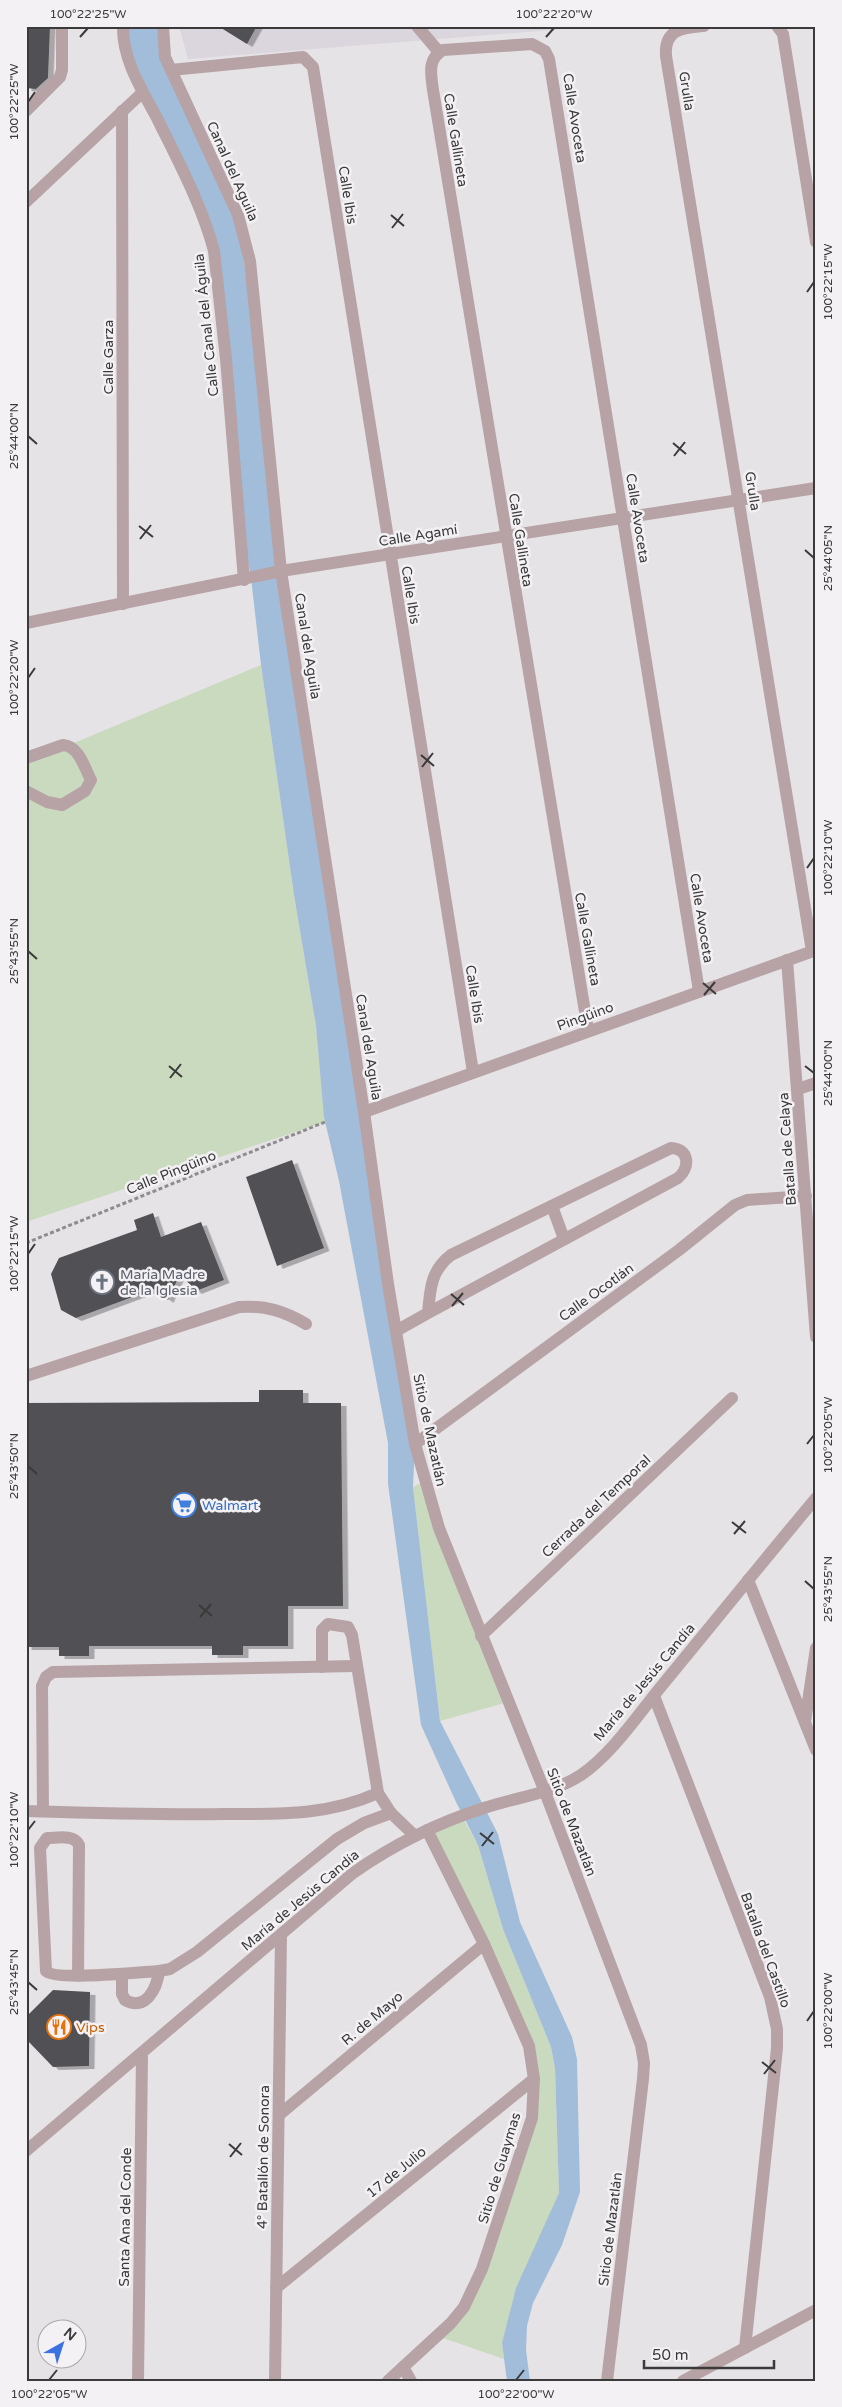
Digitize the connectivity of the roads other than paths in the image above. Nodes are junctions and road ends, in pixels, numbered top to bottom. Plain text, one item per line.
1 (62, 26) edge
2 (123, 26) edge
3 (163, 26) edge
4 (416, 26) edge
5 (704, 26) edge
6 (778, 27) edge
7 (437, 54) junction
8 (171, 70) junction
9 (143, 92) junction
10 (26, 111) edge
11 (122, 111) junction
12 (26, 202) edge
13 (816, 242) edge
14 (816, 488) edge
15 (739, 500) junction
16 (622, 519) junction
17 (505, 536) junction
18 (390, 555) junction
19 (276, 572) junction
20 (247, 579) junction
21 (123, 604) junction
22 (26, 623) edge
23 (26, 758) edge
24 (26, 790) edge
25 (814, 950) edge
26 (786, 960) junction
27 (698, 991) junction
28 (588, 1030) junction
29 (473, 1072) junction
30 (816, 1083) edge
31 (798, 1089) junction
32 (364, 1112) junction
33 (806, 1196) junction
34 (552, 1206) junction
35 (564, 1239) junction
36 (388, 1284) joint
37 (428, 1313) junction
38 (306, 1324) dead end
39 (396, 1330) junction
40 (816, 1337) edge
41 (26, 1376) edge
42 (732, 1398) dead end
43 (415, 1444) junction
44 (816, 1498) edge
45 (748, 1580) junction
46 (481, 1636) junction
47 (816, 1648) edge
48 (356, 1666) junction
49 (322, 1667) junction
50 (654, 1696) junction
51 (805, 1723) junction
52 (816, 1750) edge
53 (545, 1792) junction
54 (378, 1793) junction
55 (26, 1811) edge
56 (43, 1811) junction
57 (391, 1813) junction
58 (428, 1830) junction
59 (415, 1836) junction
60 (280, 1935) junction
61 (484, 1944) junction
62 (159, 1971) junction
63 (122, 1974) junction
64 (78, 1976) junction
65 (142, 2055) junction
66 (534, 2079) junction
67 (279, 2115) junction
68 (26, 2151) edge
69 (276, 2288) junction
70 (816, 2310) edge
71 (745, 2348) junction
72 (403, 2367) junction
73 (138, 2381) edge
74 (275, 2381) edge
75 (388, 2381) edge
76 (411, 2381) edge
77 (607, 2381) edge
78 (683, 2381) edge

1 - 10 street
2 - 9 street, Calle Canal del Águila
3 - 8 street, Canal del Aguila
4 - 7 street
5 - 15 street, Grulla
6 - 13 street
7 - 16 street, Calle Avoceta
7 - 17 street, Calle Gallineta
8 - 18 street, Calle Ibis
8 - 19 street, Canal del Aguila
9 - 11 street
9 - 20 street, Calle Canal del Águila
11 - 12 street
11 - 21 street, Calle Garza
14 - 15 street, Calle Agamí
15 - 16 street, Calle Agamí
15 - 25 street, Grulla
16 - 17 street, Calle Agamí
16 - 27 street, Calle Avoceta
17 - 18 street, Calle Agamí
17 - 28 street, Calle Gallineta
18 - 19 street, Calle Agamí
18 - 29 street, Calle Ibis
19 - 20 street, Calle Agamí
19 - 32 street, Canal del Aguila
20 - 21 street, Calle Agamí
21 - 22 street, Calle Agamí
23 - 24 street
25 - 26 street, Pingüino
26 - 27 street, Pingüino
26 - 31 street, Batalla de Celaya
27 - 28 street, Pingüino
28 - 29 street, Pingüino
29 - 32 street, Pingüino
30 - 31 street
31 - 33 street, Batalla de Celaya
32 - 36 street, Canal del Aguila
33 - 40 street, Batalla de Celaya
33 - 43 street, Calle Ocotlán
34 - 35 street
34 - 35 street
34 - 37 street
35 - 37 street
36 - 39 street, Sitio de Mazatlán
37 - 39 street
38 - 41 street
39 - 43 street, Sitio de Mazatlán
42 - 46 street, Cerrada del Temporal
43 - 46 street, Sitio de Mazatlán
44 - 45 street, María de Jesús Candía
45 - 50 street, María de Jesús Candía
45 - 51 street
46 - 53 street, Sitio de Mazatlán
47 - 51 street
48 - 49 street
48 - 49 street
48 - 54 street
49 - 56 street
50 - 53 street, María de Jesús Candía
50 - 71 street, Batalla del Castillo
51 - 52 street
53 - 58 street, María de Jesús Candía
53 - 77 street, Sitio de Mazatlán
54 - 56 street
54 - 57 street
55 - 56 street
57 - 59 street
57 - 62 street
58 - 59 street, María de Jesús Candía
58 - 61 street, Sitio de Guaymas
59 - 60 street, María de Jesús Candía
60 - 65 street, María de Jesús Candía
60 - 67 street, 4° Batallón de Sonora
61 - 66 street, Sitio de Guaymas
61 - 67 street, R. de Mayo
62 - 63 street
62 - 63 street
63 - 64 street
64 - 64 street
65 - 68 street, María de Jesús Candía
65 - 73 street, Santa Ana del Conde
66 - 69 street, 17 de Julio
66 - 72 street, Sitio de Guaymas
67 - 69 street, 4° Batallón de Sonora
69 - 74 street, 4° Batallón de Sonora
70 - 71 street
71 - 78 street
72 - 75 street, Sitio de Guaymas
72 - 76 street

